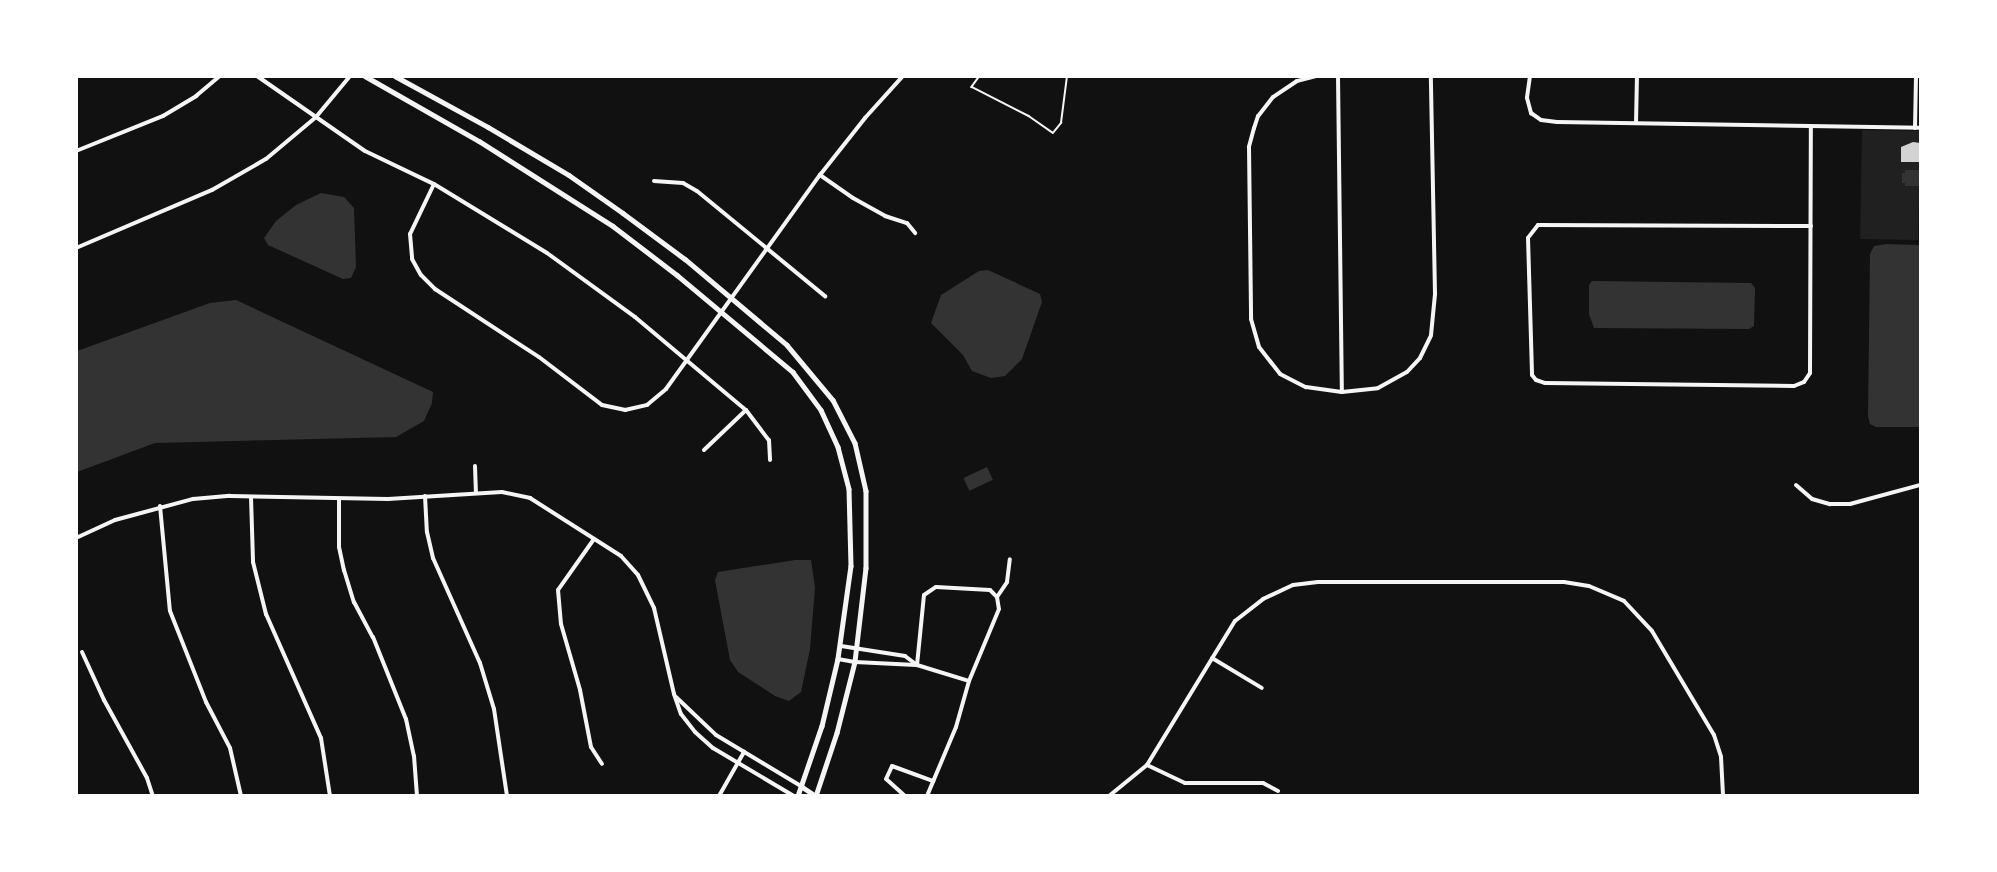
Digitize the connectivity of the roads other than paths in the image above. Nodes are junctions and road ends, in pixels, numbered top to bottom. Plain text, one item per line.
1 (220, 76) edge
2 (257, 76) edge
3 (350, 76) edge
4 (365, 76) edge
5 (395, 76) edge
6 (903, 76) edge
7 (980, 76) edge
8 (1067, 76) edge
9 (1316, 76) edge
10 (1338, 76) edge
11 (1431, 76) edge
12 (1530, 76) edge
13 (1637, 76) edge
14 (1916, 76) edge
15 (316, 117) junction
16 (1636, 123) junction
17 (1811, 126) junction
18 (1918, 128) edge
19 (76, 151) edge
20 (820, 175) junction
21 (654, 181) dead end
22 (434, 184) junction
23 (1811, 226) junction
24 (915, 233) dead end
25 (76, 248) edge
26 (766, 248) junction
27 (825, 296) dead end
28 (732, 299) junction
29 (723, 312) junction
30 (689, 360) junction
31 (1342, 392) junction
32 (747, 410) junction
33 (704, 450) dead end
34 (770, 460) dead end
35 (475, 466) dead end
36 (1796, 485) dead end
37 (1920, 485) edge
38 (476, 492) junction
39 (425, 496) junction
40 (251, 497) junction
41 (339, 498) junction
42 (160, 506) junction
43 (76, 538) edge
44 (594, 539) junction
45 (1010, 559) dead end
46 (997, 597) junction
47 (841, 646) junction
48 (857, 649) junction
49 (82, 652) dead end
50 (1212, 657) junction
51 (838, 659) junction
52 (855, 662) junction
53 (917, 665) junction
54 (969, 681) junction
55 (1262, 688) dead end
56 (674, 694) junction
57 (744, 752) junction
58 (739, 762) junction
59 (602, 764) dead end
60 (1147, 765) junction
61 (933, 781) junction
62 (801, 786) junction
63 (1278, 790) dead end
64 (153, 795) edge
65 (242, 795) edge
66 (330, 795) edge
67 (417, 795) edge
68 (507, 795) edge
69 (719, 795) edge
70 (796, 795) edge
71 (816, 795) edge
72 (905, 795) edge
73 (927, 795) edge
74 (1109, 795) edge
75 (1723, 795) edge

1 - 19 street
2 - 15 street
3 - 15 street
4 - 29 street
5 - 28 street
6 - 20 street
7 - 8 lane
9 - 31 street
10 - 31 street
11 - 31 street
12 - 16 street
13 - 16 street
14 - 18 street
15 - 22 street
15 - 25 street
16 - 17 street
17 - 18 street
17 - 23 street
20 - 24 street
20 - 26 street
21 - 26 street
22 - 30 street
22 - 30 street
23 - 23 street
26 - 27 street
26 - 28 street
28 - 29 street
28 - 48 street
29 - 30 street
29 - 47 street
30 - 32 street
32 - 33 street
32 - 34 street
35 - 38 street
36 - 37 street
38 - 39 street
38 - 44 street
39 - 41 street
39 - 68 street
40 - 41 street
40 - 42 street
40 - 66 street
41 - 67 street
42 - 43 street
42 - 65 street
44 - 56 street
44 - 59 street
45 - 46 street
46 - 53 street
46 - 54 street
47 - 48 street
47 - 51 street
48 - 52 street
48 - 53 street
49 - 64 street
50 - 55 street
50 - 60 street
50 - 75 street
51 - 52 street
51 - 62 street
52 - 53 street
52 - 71 street
53 - 54 street
54 - 61 street
56 - 57 street
56 - 58 street
57 - 58 street
57 - 62 street
58 - 69 street
58 - 70 street
60 - 63 street
60 - 74 street
61 - 72 street
61 - 73 street
62 - 70 street
62 - 71 street

